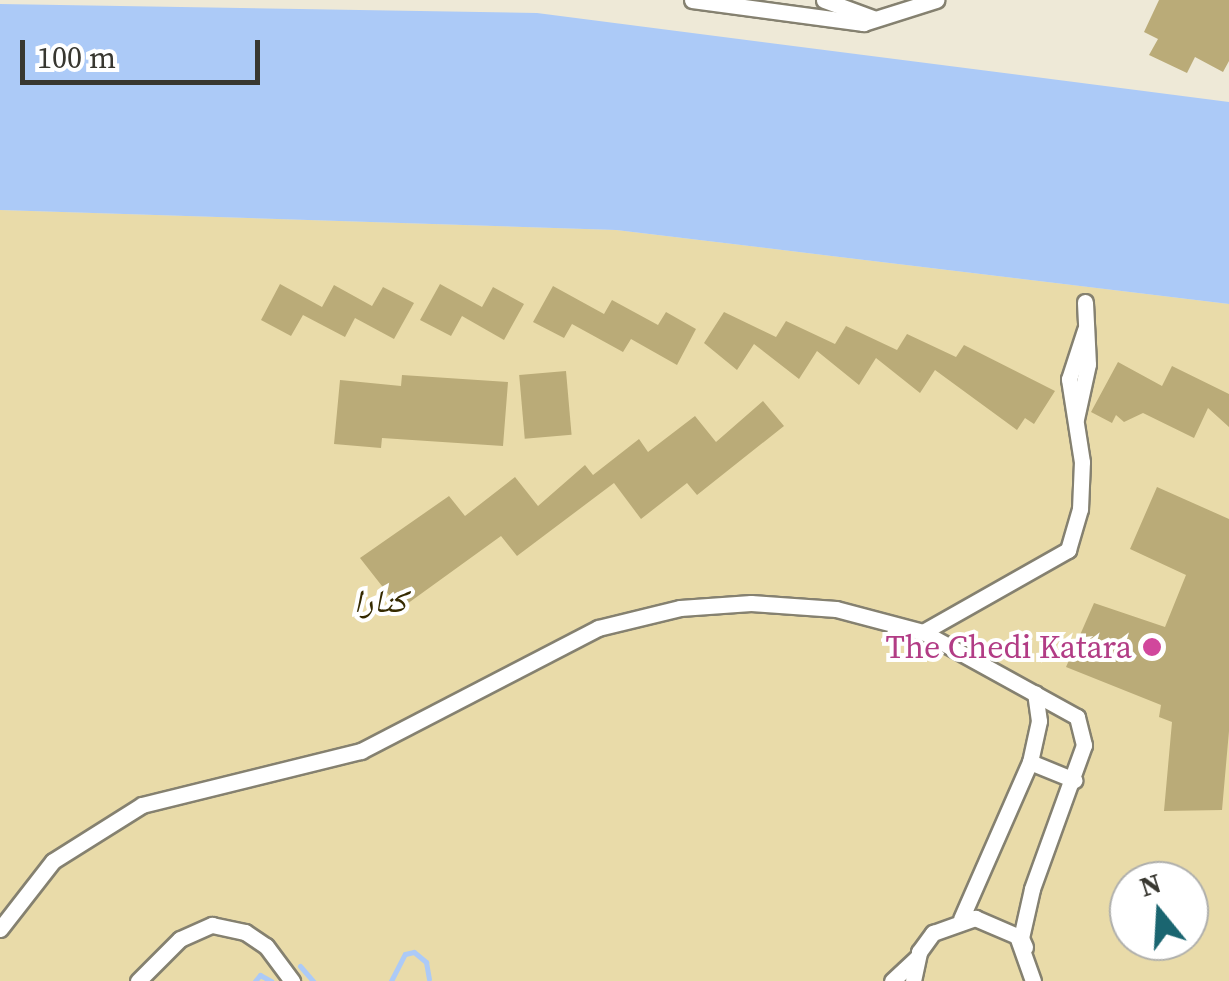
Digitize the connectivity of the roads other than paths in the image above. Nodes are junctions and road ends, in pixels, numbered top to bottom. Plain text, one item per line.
1 (692, 0) edge
2 (824, 0) edge
3 (936, 0) edge
4 (772, 5) edge
5 (877, 19) junction
6 (1084, 302) dead end
7 (923, 632) junction
8 (1035, 694) junction
9 (1030, 762) junction
10 (1074, 780) junction
11 (961, 918) junction
12 (0, 929) edge
13 (1025, 947) junction
14 (916, 959) junction
15 (138, 981) edge
16 (292, 981) edge
17 (892, 981) edge
18 (913, 981) edge
19 (1033, 981) edge

1 - 4 street
2 - 5 street
3 - 5 street
4 - 5 street
6 - 7 street
7 - 8 street
7 - 12 street
8 - 9 street
8 - 10 street
9 - 10 street
9 - 11 street
10 - 13 street
11 - 13 street
11 - 14 street
13 - 19 street
14 - 17 street
14 - 18 street
15 - 16 street

